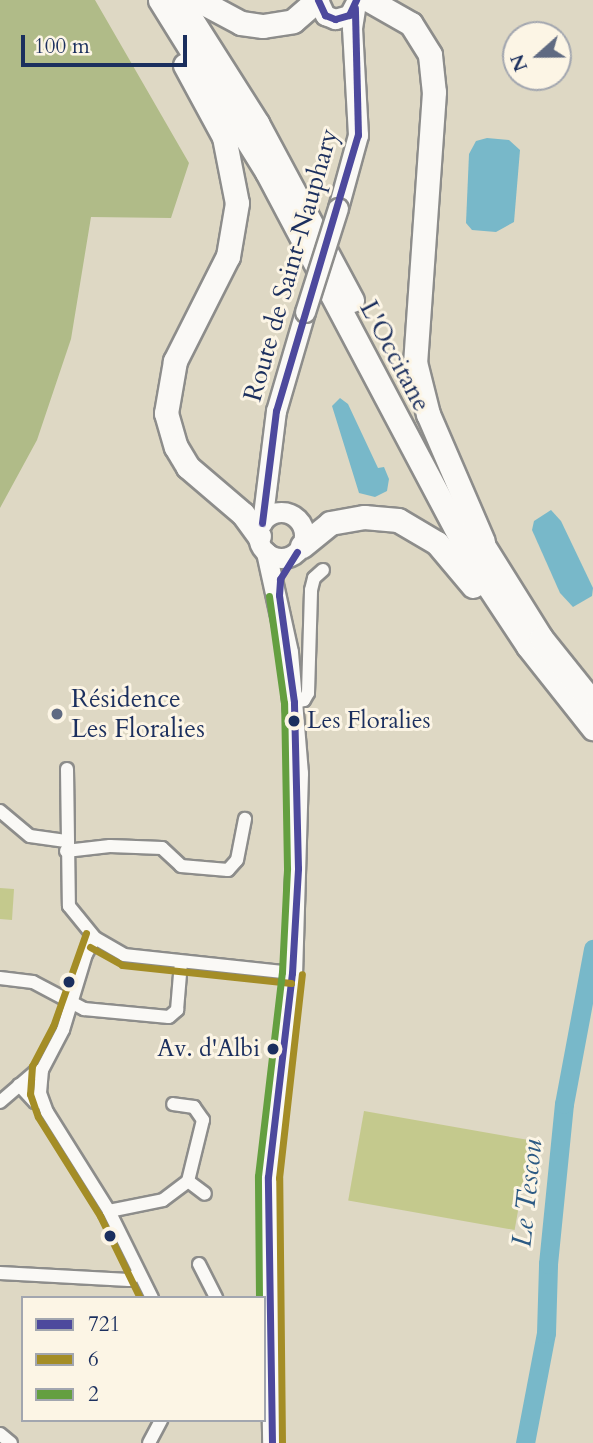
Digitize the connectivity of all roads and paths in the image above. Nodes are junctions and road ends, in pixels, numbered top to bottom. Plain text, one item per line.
1 (145, 0) edge
2 (160, 0) edge
3 (179, 0) edge
4 (198, 0) edge
5 (360, 3) edge
6 (321, 6) edge
7 (356, 71) junction
8 (267, 474) junction
9 (293, 515) junction
10 (262, 537) junction
11 (299, 549) junction
12 (493, 564) junction
13 (323, 570) dead end
14 (279, 595) junction
15 (294, 702) junction
16 (581, 704) edge
17 (66, 769) dead end
18 (0, 811) edge
19 (245, 819) dead end
20 (66, 846) junction
21 (95, 938) junction
22 (181, 961) junction
23 (292, 973) junction
24 (0, 978) edge
25 (70, 1004) junction
26 (42, 1070) junction
27 (19, 1085) junction
28 (0, 1102) edge
29 (42, 1102) junction
30 (173, 1104) dead end
31 (188, 1181) junction
32 (205, 1194) dead end
33 (109, 1211) junction
34 (199, 1264) dead end
35 (0, 1273) edge
36 (137, 1274) junction
37 (151, 1296) edge
38 (215, 1296) edge
39 (271, 1356) edge
40 (271, 1382) edge
41 (160, 1422) edge
42 (0, 1434) edge
43 (154, 1442) edge
44 (11, 1443) edge
45 (272, 1443) edge

1 - 10 highway
2 - 16 highway, L'Occitane
3 - 12 highway, L'Occitane
4 - 6 highway
5 - 6 main road
5 - 7 main road, Route de Saint-Nauphary
5 - 12 highway
6 - 7 main road, Route de Saint-Nauphary
7 - 8 main road, Route de Saint-Nauphary, bridge
8 - 9 main road
8 - 10 main road, Route de Saint-Nauphary
9 - 10 main road
9 - 11 main road
10 - 11 main road
10 - 14 main road
11 - 14 main road
11 - 16 highway
12 - 16 highway, L'Occitane
13 - 15 street
14 - 15 main road
15 - 23 main road
17 - 20 street
18 - 20 street
19 - 20 street
20 - 21 street
21 - 22 street
21 - 25 street
22 - 23 street
22 - 25 street
23 - 39 main road
24 - 25 street
25 - 26 street
26 - 27 street
26 - 29 street
27 - 28 street
27 - 29 street
29 - 33 street
30 - 31 street
31 - 32 street
31 - 33 street
33 - 36 street
34 - 38 street
35 - 36 street
36 - 37 street
39 - 40 main road
40 - 45 main road
41 - 43 street
42 - 44 street

